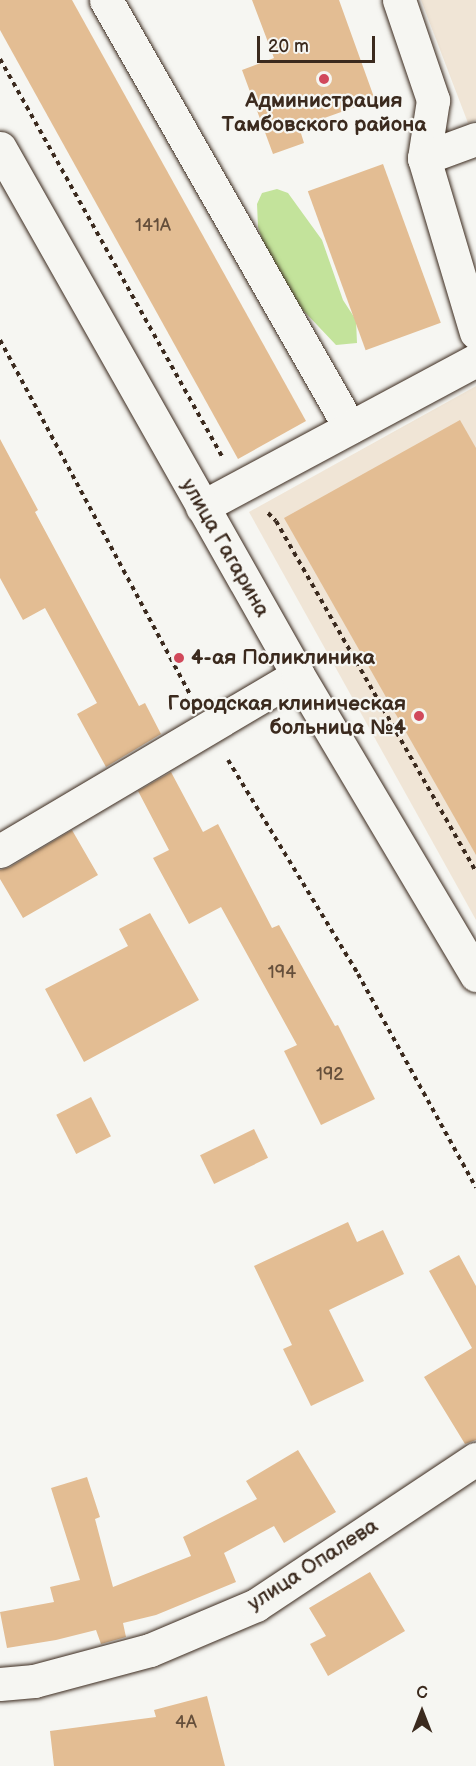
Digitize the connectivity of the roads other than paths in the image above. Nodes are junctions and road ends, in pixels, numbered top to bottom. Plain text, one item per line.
1 (106, 0) edge
2 (399, 0) edge
3 (476, 139) edge
4 (0, 148) edge
5 (424, 158) junction
6 (476, 332) edge
7 (476, 360) edge
8 (350, 427) junction
9 (202, 507) junction
10 (298, 675) junction
11 (0, 851) edge
12 (476, 975) edge
13 (476, 1458) edge
14 (0, 1684) edge

1 - 8 main road
2 - 5 main road
3 - 5 main road
4 - 9 main road, улица Гагарина
5 - 6 main road
7 - 8 main road
8 - 9 main road
9 - 10 main road, улица Гагарина
10 - 11 main road
10 - 12 main road, улица Гагарина
13 - 14 main road, улица Опалева

